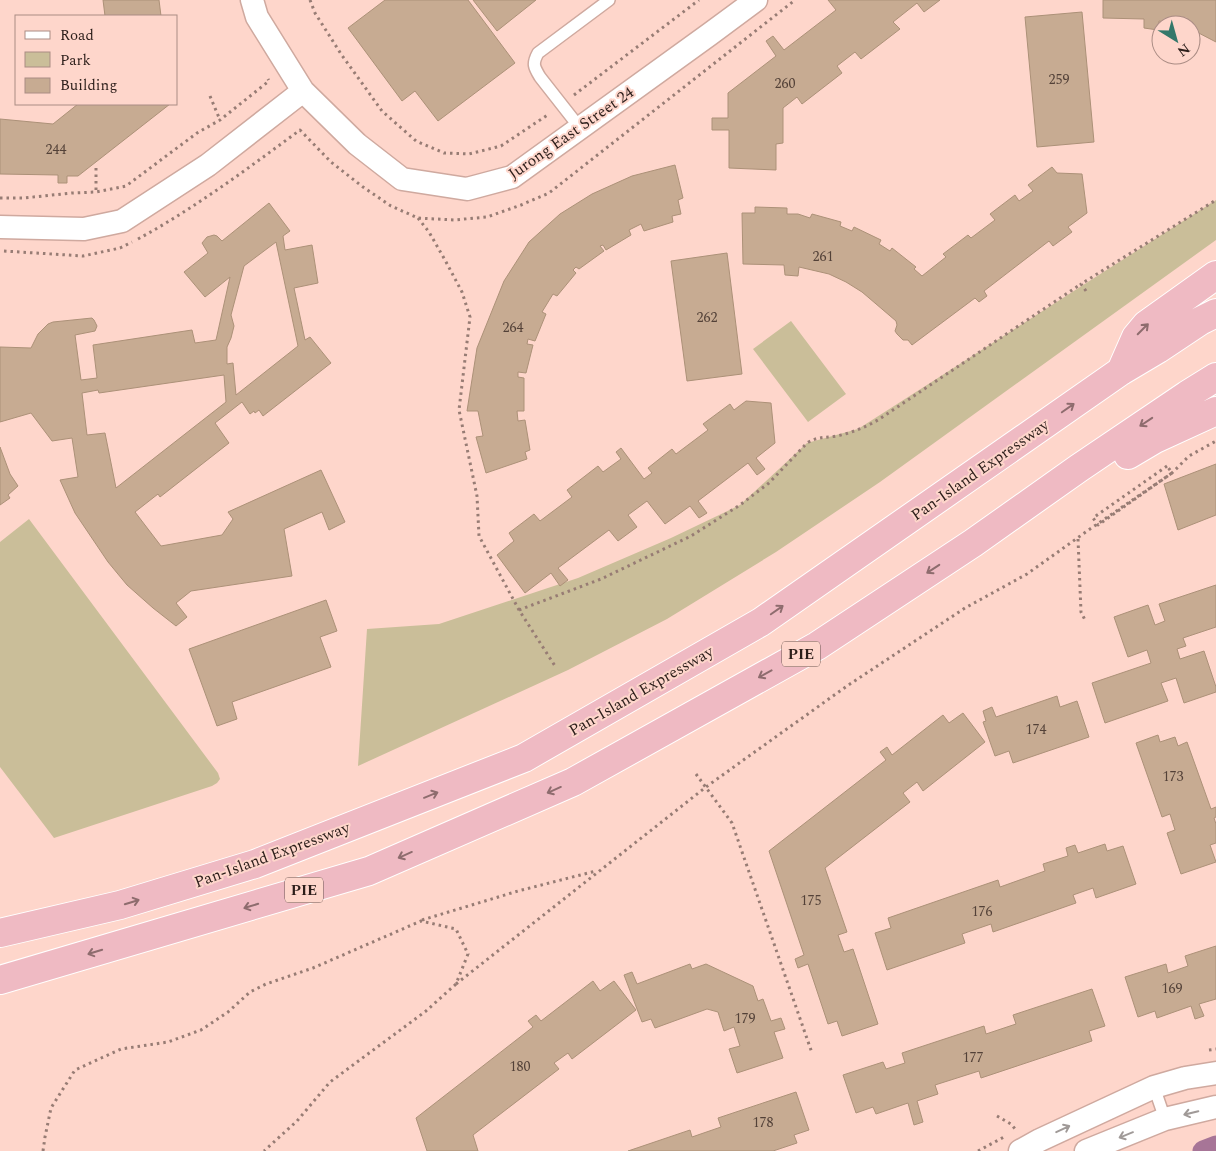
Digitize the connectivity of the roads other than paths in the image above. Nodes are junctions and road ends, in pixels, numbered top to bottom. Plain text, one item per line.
1 (252, 0) edge
2 (609, 0) edge
3 (756, 0) edge
4 (303, 91) junction
5 (580, 128) junction
6 (0, 227) edge
7 (1216, 275) edge
8 (1216, 313) edge
9 (1121, 371) junction
10 (1216, 378) edge
11 (1216, 411) edge
12 (973, 542) junction
13 (0, 934) edge
14 (0, 980) edge
15 (1216, 1073) edge
16 (1154, 1087) junction
17 (1216, 1107) edge
18 (1165, 1119) junction
19 (1020, 1151) edge
20 (1086, 1151) edge

1 - 4 street, Jurong East Street 24
2 - 5 lane
3 - 5 street, Jurong East Street 24
4 - 5 street, Jurong East Street 24
4 - 6 street
9 -> 7 highway
8 - 9 highway, Pan-Island Expressway / PIE
13 -> 9 highway, Pan-Island Expressway / PIE
10 -> 12 highway, PIE
11 - 12 highway
12 -> 14 highway, PIE
15 - 16 street
16 - 18 lane
19 -> 16 street
17 -> 18 street
18 -> 20 street

